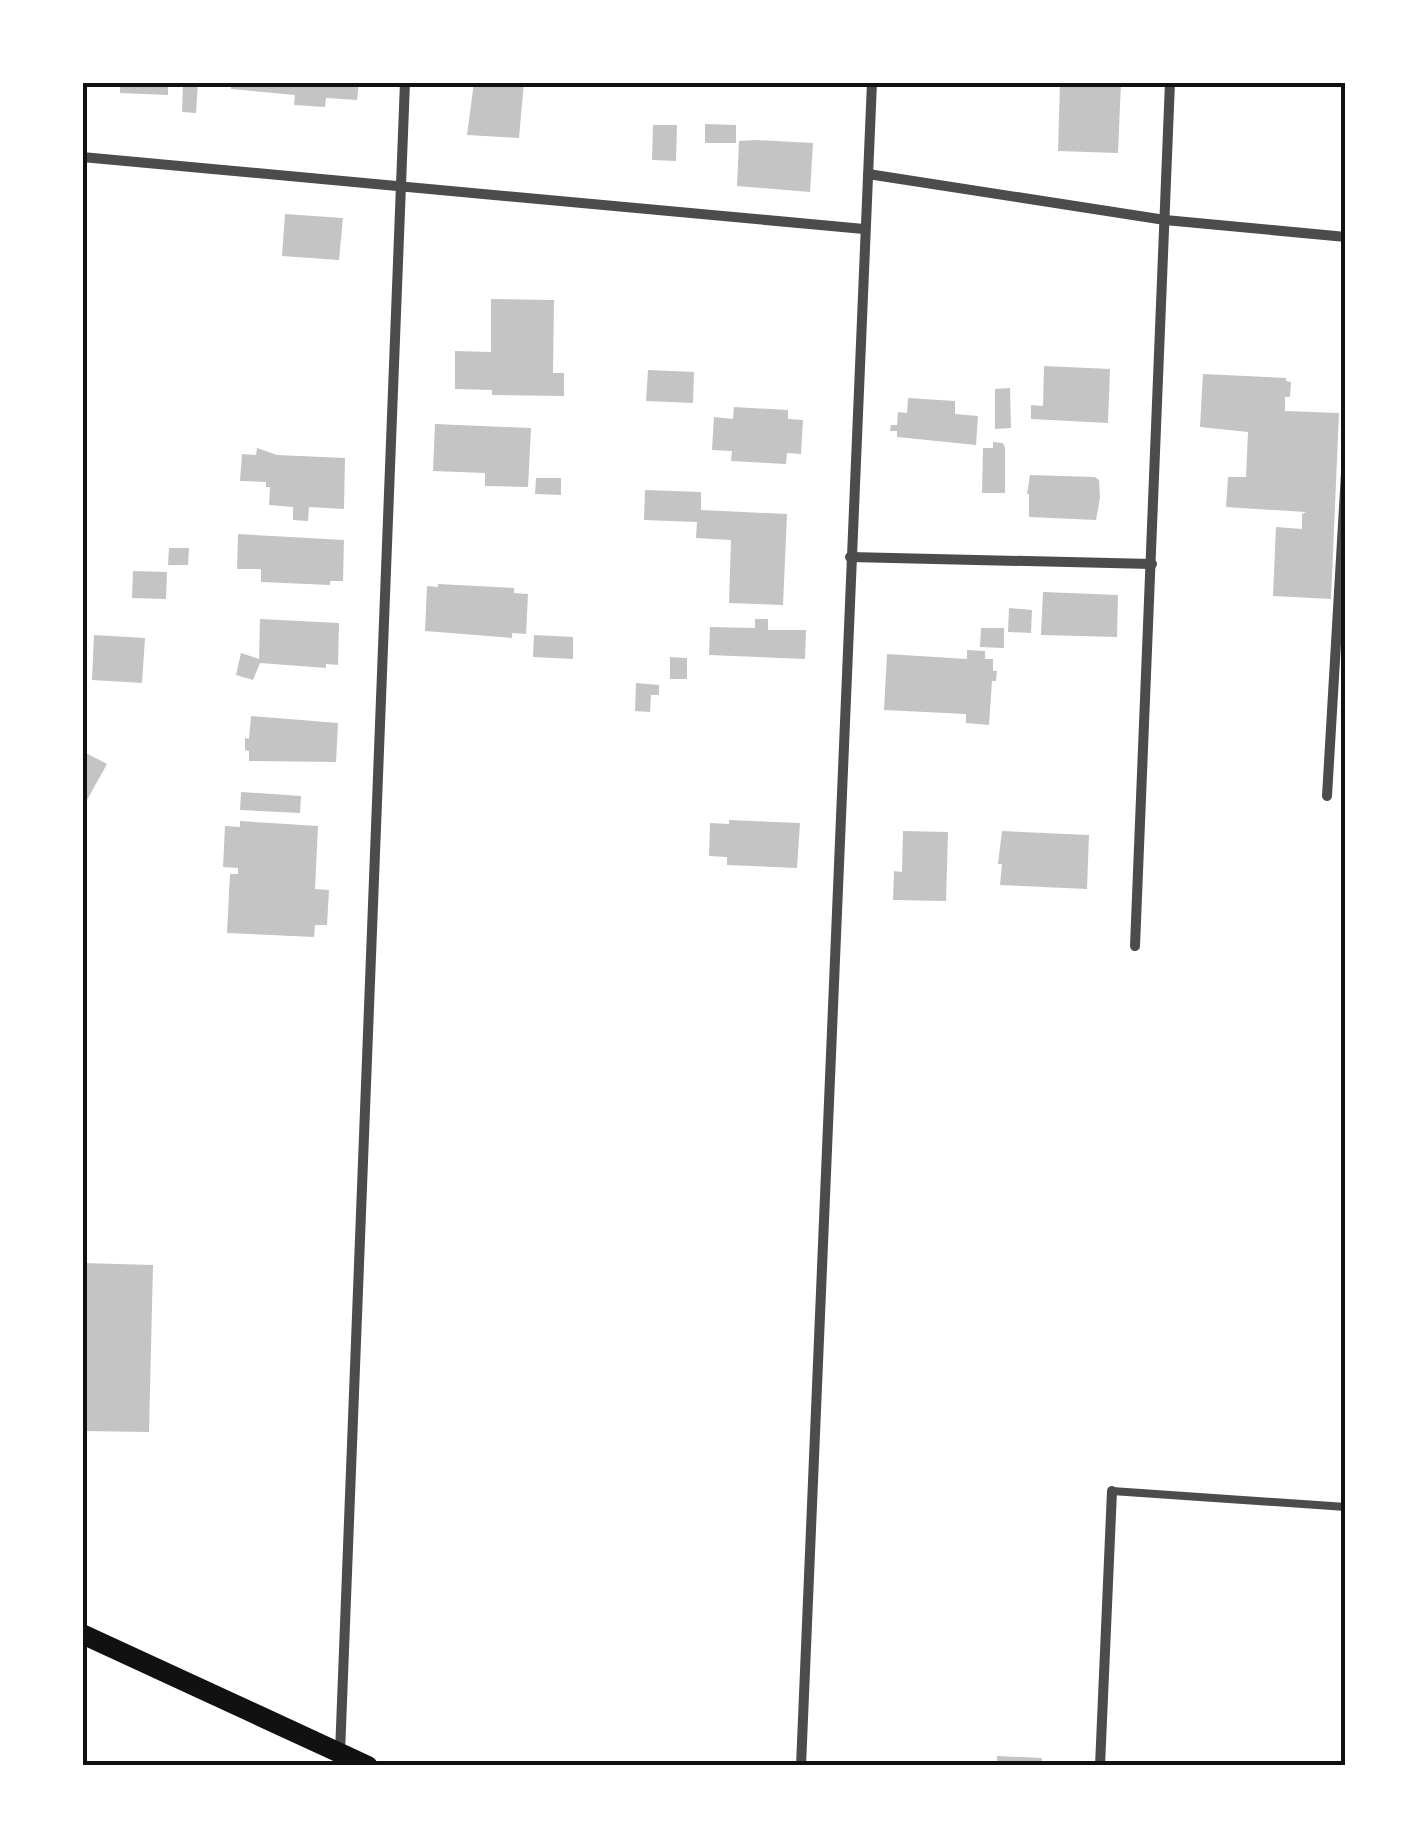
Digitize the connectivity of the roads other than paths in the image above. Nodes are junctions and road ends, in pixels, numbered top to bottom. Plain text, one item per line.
1 (405, 82) edge
2 (872, 82) edge
3 (1170, 82) edge
4 (82, 156) edge
5 (868, 174) junction
6 (401, 186) junction
7 (1165, 220) junction
8 (864, 229) junction
9 (1346, 236) edge
10 (1346, 473) edge
11 (850, 557) junction
12 (1152, 564) junction
13 (1327, 796) dead end
14 (1136, 946) dead end
15 (1112, 1491) joint
16 (1346, 1508) edge
17 (82, 1634) edge
18 (340, 1753) junction
19 (368, 1766) edge
20 (801, 1766) edge
21 (1100, 1766) edge

1 - 6 street
2 - 5 street
3 - 7 street
4 - 6 street
5 - 7 street
5 - 8 street
6 - 8 street
6 - 18 street
7 - 9 street
7 - 12 street
8 - 11 street
10 - 13 street
11 - 12 street
11 - 20 street
12 - 14 street
15 - 16 lane
15 - 21 street
17 - 18 main road
18 - 19 main road

